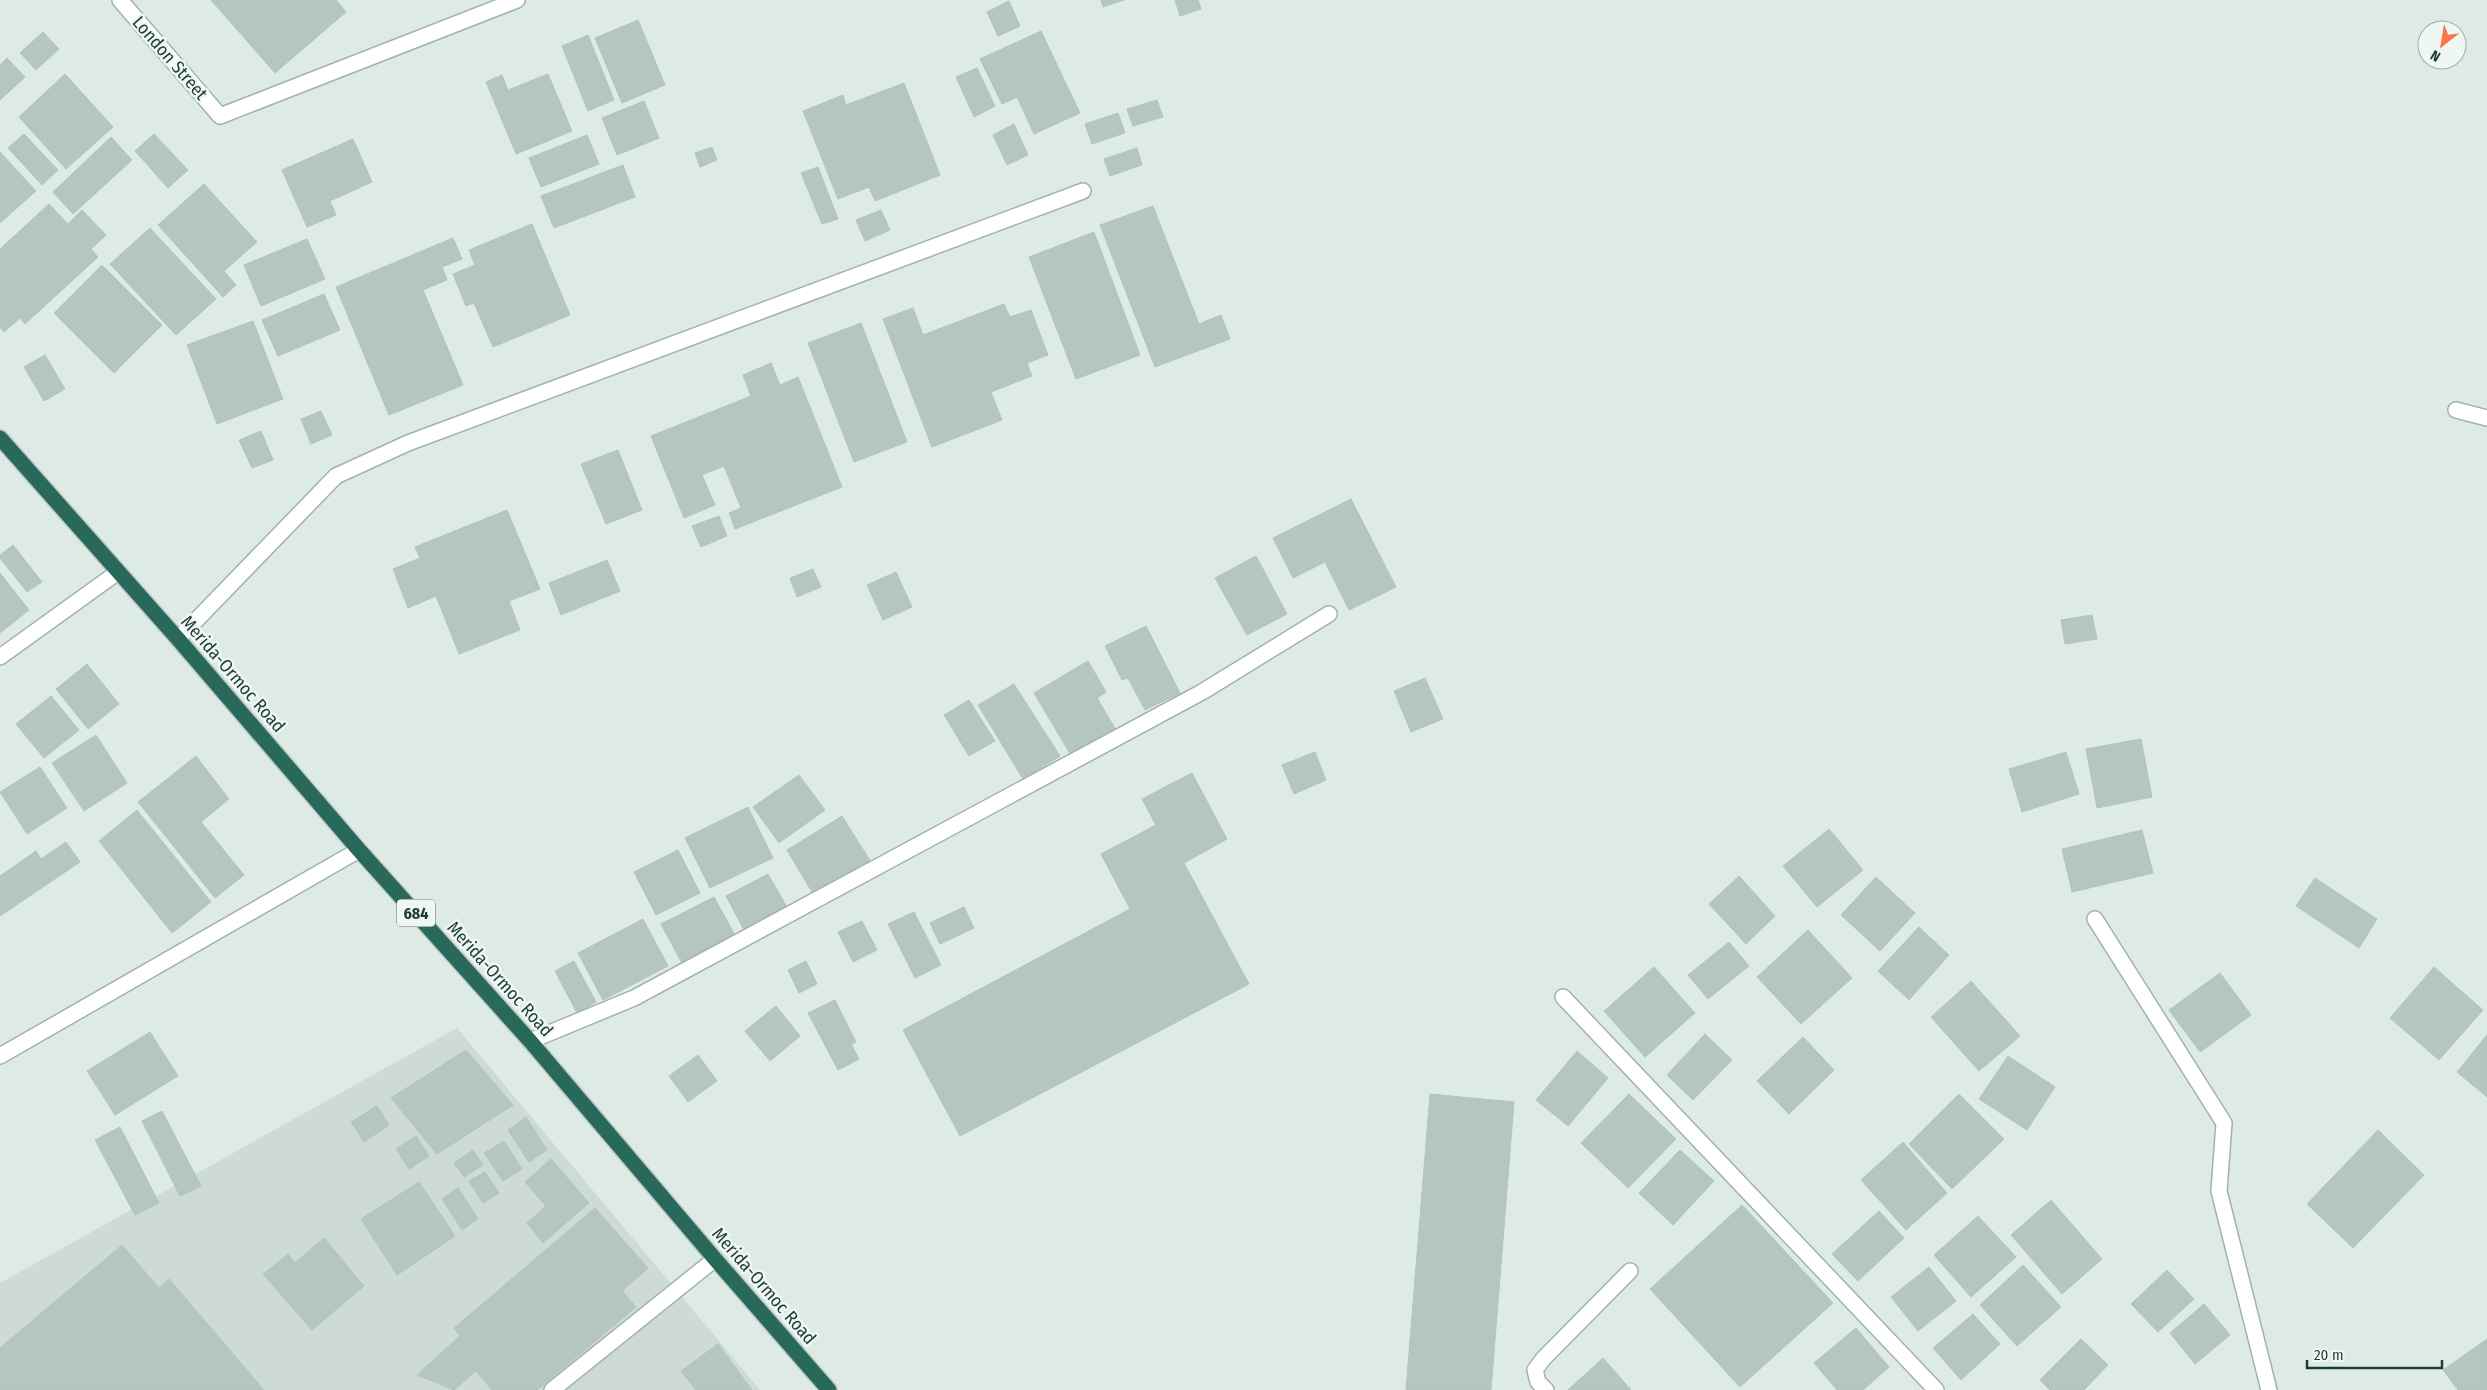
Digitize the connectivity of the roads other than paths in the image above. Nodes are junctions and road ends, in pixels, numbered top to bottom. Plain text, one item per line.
1 (120, 0) edge
2 (517, 0) edge
3 (1083, 191) dead end
4 (2456, 410) dead end
5 (2487, 418) edge
6 (0, 438) edge
7 (118, 572) junction
8 (1328, 614) dead end
9 (178, 639) junction
10 (0, 657) edge
11 (359, 850) junction
12 (2095, 919) dead end
13 (1563, 997) dead end
14 (530, 1041) junction
15 (0, 1056) edge
16 (715, 1259) junction
17 (1630, 1271) dead end
18 (552, 1390) edge
19 (829, 1390) edge
20 (1546, 1390) edge
21 (1936, 1390) edge
22 (2270, 1390) edge

1 - 2 street, London Street
3 - 9 street
4 - 5 street
6 - 7 highway, Merida-Ormoc Road / 684
7 - 9 highway, Merida-Ormoc Road / 684
7 - 10 street
8 - 14 street
9 - 11 highway, Merida-Ormoc Road / 684
11 - 14 highway, Merida-Ormoc Road / 684
11 - 15 street
12 - 22 street
13 - 21 street
14 - 16 highway, Merida-Ormoc Road / 684
16 - 18 street
16 - 19 highway, Merida-Ormoc Road / 684
17 - 20 street

